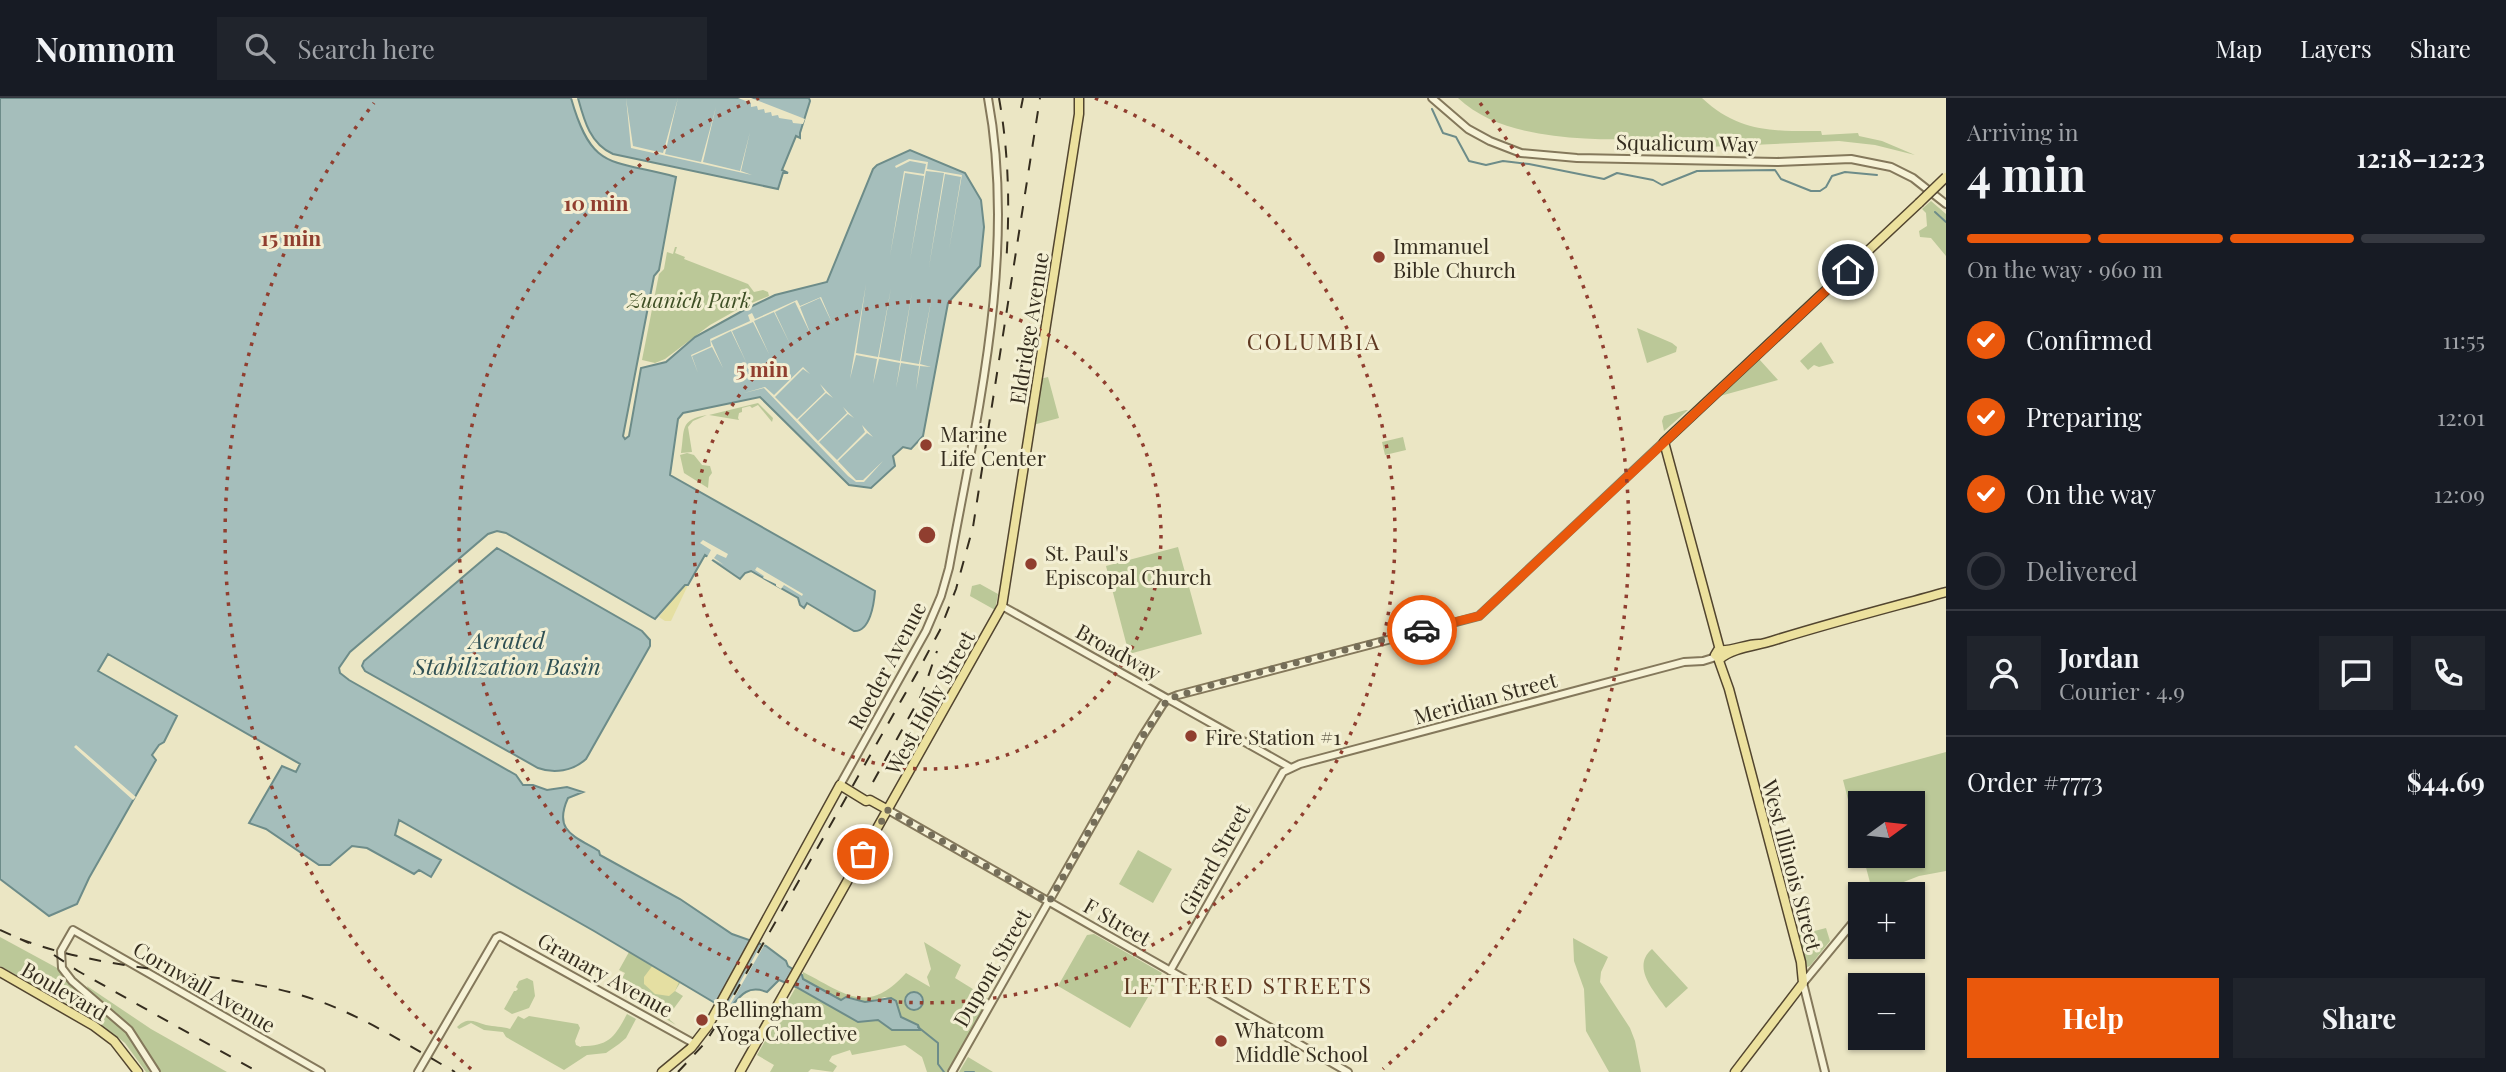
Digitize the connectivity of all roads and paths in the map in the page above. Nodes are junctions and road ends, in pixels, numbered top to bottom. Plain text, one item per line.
1 (988, 98) edge
2 (1079, 98) edge
3 (1432, 98) edge
4 (1946, 177) edge
5 (1946, 204) edge
6 (1664, 442) junction
7 (1946, 592) edge
8 (1002, 606) junction
9 (1719, 654) junction
10 (1168, 699) junction
11 (1291, 768) junction
12 (841, 785) junction
13 (888, 810) junction
14 (1049, 902) junction
15 (1848, 929) edge
16 (1170, 971) junction
17 (0, 972) edge
18 (1804, 983) junction
19 (693, 1046) junction
20 (953, 1070) edge
21 (1826, 1070) edge
22 (138, 1072) edge
23 (156, 1072) edge
24 (321, 1072) edge
25 (418, 1072) edge
26 (662, 1072) edge
27 (740, 1072) edge
28 (1348, 1072) edge
29 (1735, 1072) edge

1 - 12 street, Roeder Avenue
2 - 8 main road, Eldridge Avenue
3 - 5 street, Squalicum Way
4 - 6 main road, bridge
6 - 9 main road, West Illinois Street
6 - 10 street
7 - 9 main road, Meridian Street
8 - 10 street, Broadway
8 - 13 main road, West Holly Street
9 - 11 street, Meridian Street
9 - 18 main road, West Illinois Street
10 - 11 street, Broadway
10 - 14 street, Dupont Street
11 - 16 street, Girard Street
12 - 13 main road, F Street
12 - 19 main road, Roeder Avenue
13 - 14 street, F Street
13 - 27 main road, West Holly Street
14 - 16 street, F Street
14 - 20 street, Dupont Street
15 - 18 street
16 - 28 street, F Street
17 - 22 main road, Boulevard
18 - 21 street, West Illinois Street
18 - 29 main road
19 - 25 street, Granary Avenue
19 - 26 main road, Roeder Avenue
23 - 24 street, Cornwall Avenue

